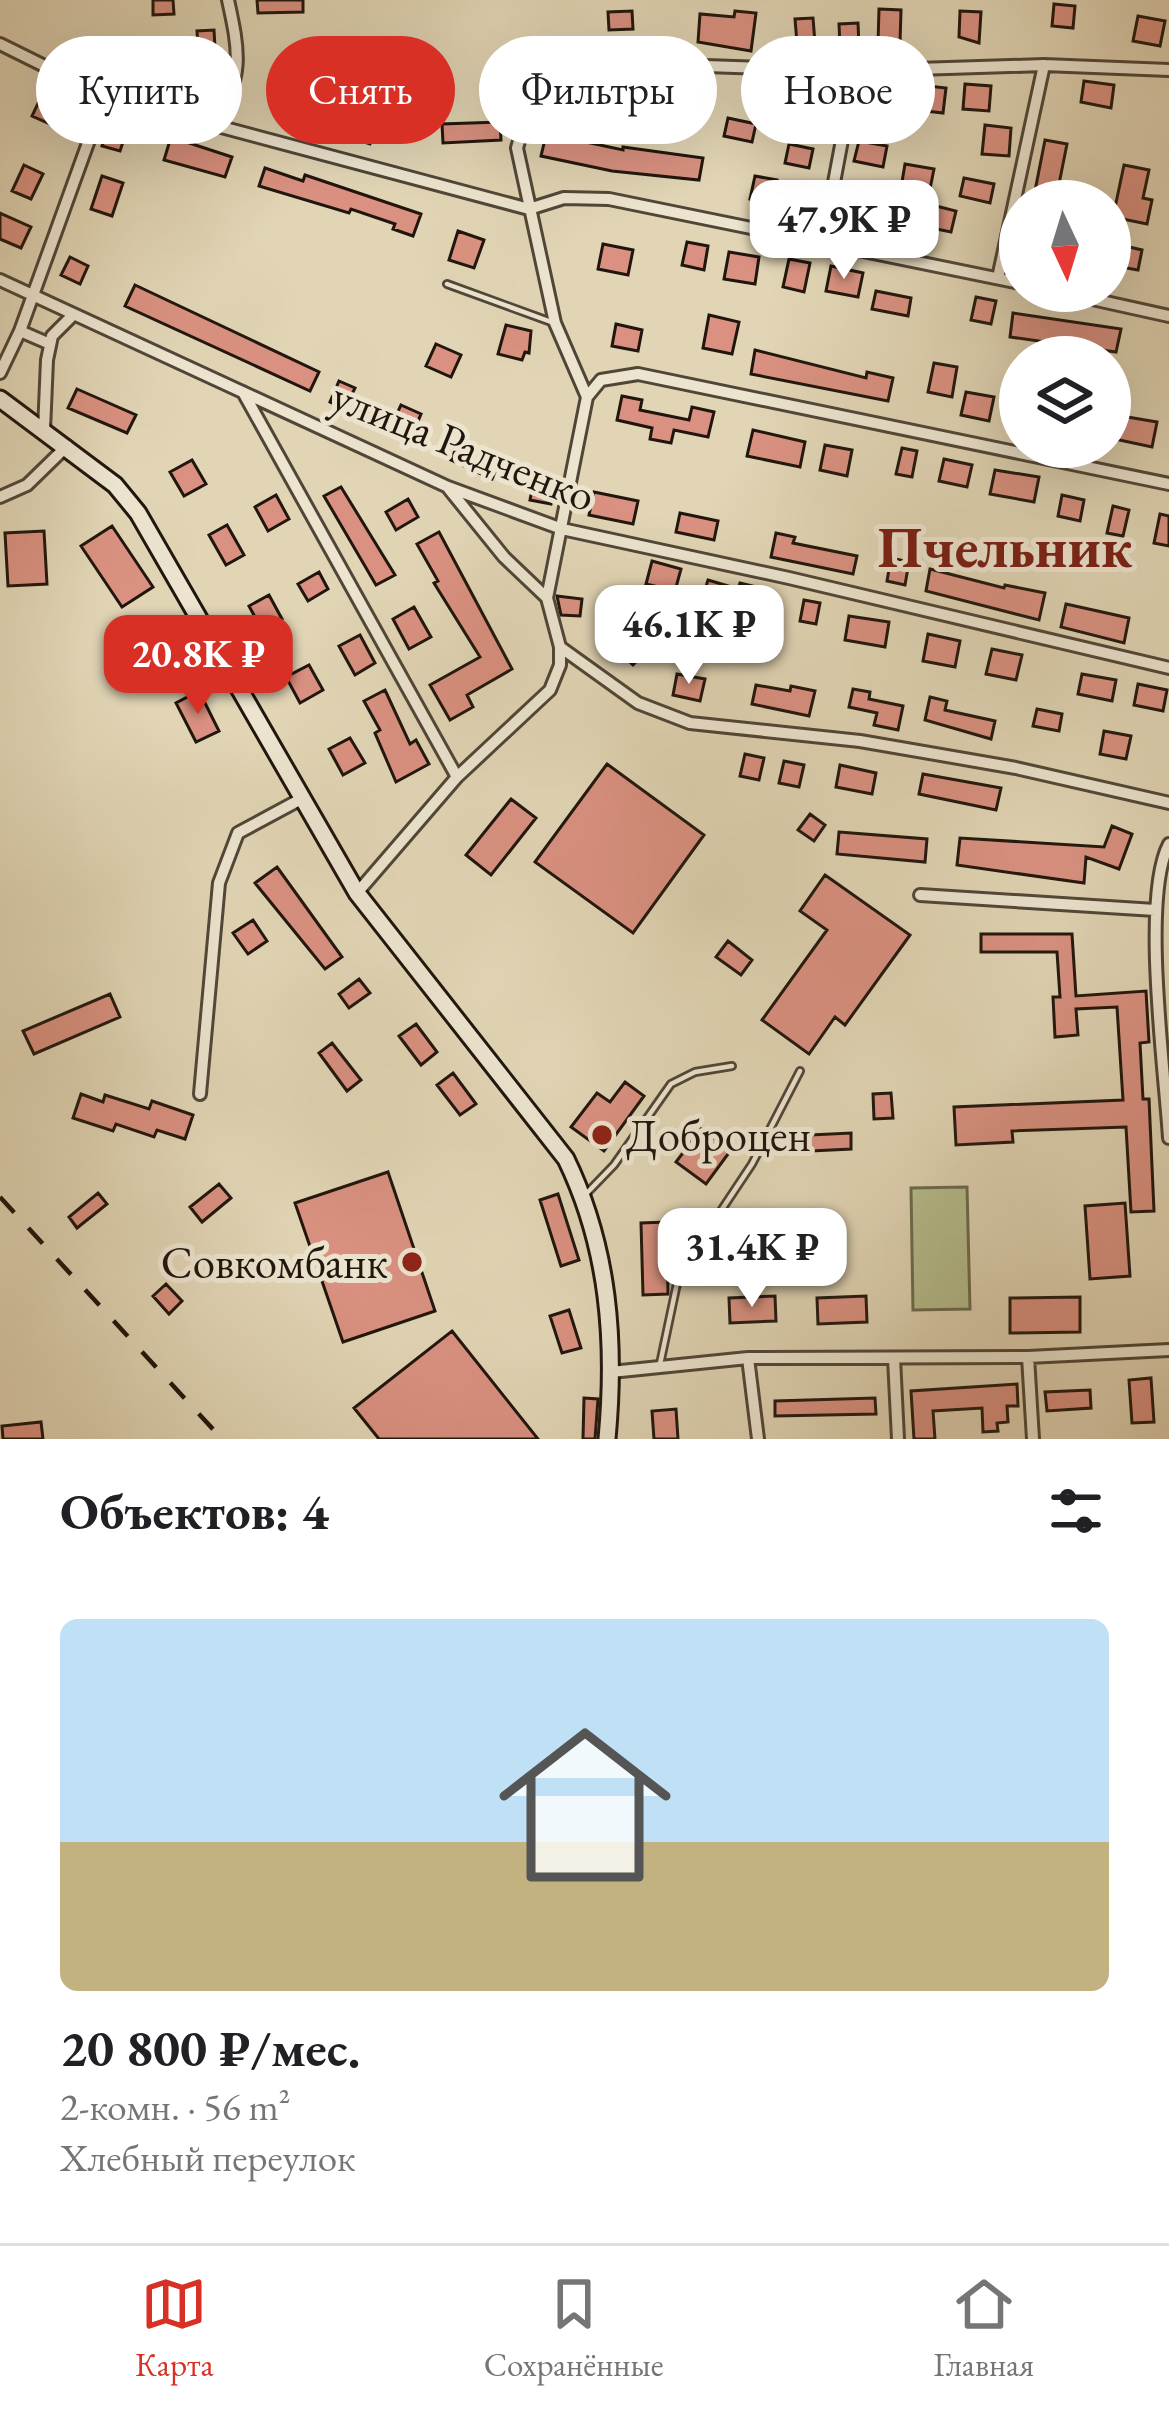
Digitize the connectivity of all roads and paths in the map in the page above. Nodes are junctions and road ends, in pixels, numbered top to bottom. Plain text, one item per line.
1 (228, 0) edge
2 (233, 36) edge
3 (0, 44) edge
4 (36, 62) edge
5 (1044, 65) junction
6 (741, 68) edge
7 (935, 68) edge
8 (1169, 70) edge
9 (242, 131) edge
10 (88, 144) edge
11 (842, 144) edge
12 (529, 209) junction
13 (824, 241) junction
14 (998, 278) joint
15 (0, 280) edge
16 (446, 284) dead end
17 (33, 294) junction
18 (1131, 308) edge
19 (73, 315) junction
20 (1169, 316) edge
21 (555, 323) junction
22 (20, 331) junction
23 (50, 344) junction
24 (0, 373) edge
25 (243, 392) junction
26 (587, 397) junction
27 (0, 399) edge
28 (44, 430) junction
29 (67, 446) junction
30 (1169, 484) edge
31 (448, 487) junction
32 (0, 497) edge
33 (562, 530) junction
34 (547, 598) junction
35 (560, 647) junction
36 (1169, 668) edge
37 (457, 778) junction
38 (303, 798) junction
39 (1169, 803) edge
40 (1169, 844) edge
41 (357, 893) junction
42 (920, 895) dead end
43 (1155, 910) junction
44 (732, 1066) dead end
45 (800, 1071) dead end
46 (200, 1094) dead end
47 (1169, 1138) edge
48 (584, 1196) junction
49 (1169, 1350) edge
50 (1028, 1357) junction
51 (748, 1358) junction
52 (894, 1358) junction
53 (660, 1364) junction
54 (611, 1372) junction
55 (607, 1439) edge
56 (758, 1439) edge
57 (898, 1439) edge
58 (1033, 1439) edge

1 - 2 street
3 - 4 street
5 - 7 street
5 - 8 street
5 - 14 street
6 - 12 street
9 - 12 street
10 - 17 street
11 - 13 street
12 - 13 street
12 - 21 street
13 - 14 street
15 - 17 street, улица Радченко
16 - 21 lane
17 - 19 street, улица Радченко
17 - 22 street
18 - 20 street
19 - 23 street
19 - 25 street, улица Радченко
21 - 26 street
22 - 23 street
22 - 24 street
23 - 28 street
25 - 31 street, улица Радченко
25 - 37 street
26 - 30 street
26 - 33 street
27 - 28 street
28 - 29 street
29 - 32 street
29 - 38 street
31 - 33 street, улица Радченко
31 - 34 street
33 - 34 street
33 - 36 street, улица Радченко
34 - 35 street
35 - 37 street
35 - 39 street
37 - 41 street
38 - 41 street
38 - 46 street
40 - 43 street
41 - 48 street
42 - 43 street
43 - 47 street
44 - 48 lane
45 - 53 lane
48 - 54 street
49 - 50 street
50 - 52 street
50 - 58 street
51 - 52 street
51 - 53 street
51 - 56 street
52 - 57 street
53 - 54 street
54 - 55 street

